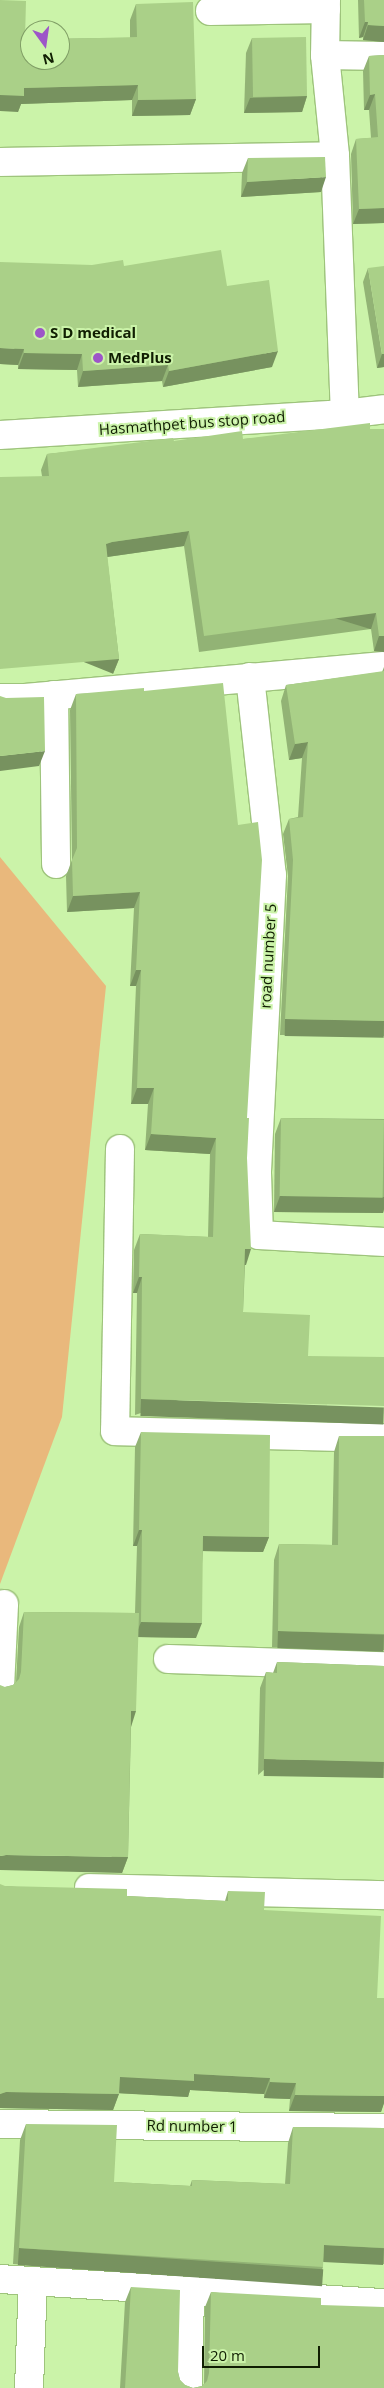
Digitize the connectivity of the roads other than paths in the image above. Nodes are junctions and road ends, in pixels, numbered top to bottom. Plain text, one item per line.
1 (326, 4) edge
2 (210, 11) dead end
3 (325, 55) junction
4 (384, 56) edge
5 (335, 156) junction
6 (0, 162) edge
7 (384, 409) edge
8 (346, 414) junction
9 (0, 435) edge
10 (384, 666) edge
11 (250, 677) junction
12 (54, 695) junction
13 (0, 698) edge
14 (56, 864) dead end
15 (120, 1149) dead end
16 (384, 1242) edge
17 (384, 1438) edge
18 (4, 1604) dead end
19 (168, 1659) dead end
20 (384, 1666) edge
21 (0, 1687) edge
22 (69, 1888) edge
23 (384, 1895) edge
24 (0, 2124) edge
25 (384, 2128) edge
26 (0, 2279) edge
27 (33, 2281) junction
28 (190, 2290) junction
29 (384, 2303) edge
30 (30, 2388) edge
31 (188, 2388) edge

1 - 2 street
1 - 3 street
3 - 4 street
3 - 5 street
5 - 6 street
5 - 8 street
7 - 8 street, Hasmathpet bus stop road
8 - 9 street, Hasmathpet bus stop road
10 - 11 street
11 - 12 street
11 - 16 street, road number 5
12 - 13 street
12 - 14 street
15 - 17 street
18 - 21 street
19 - 20 street
22 - 23 street
24 - 25 street, Rd number 1
26 - 27 street
27 - 28 street
27 - 30 street
28 - 29 street
28 - 31 street

